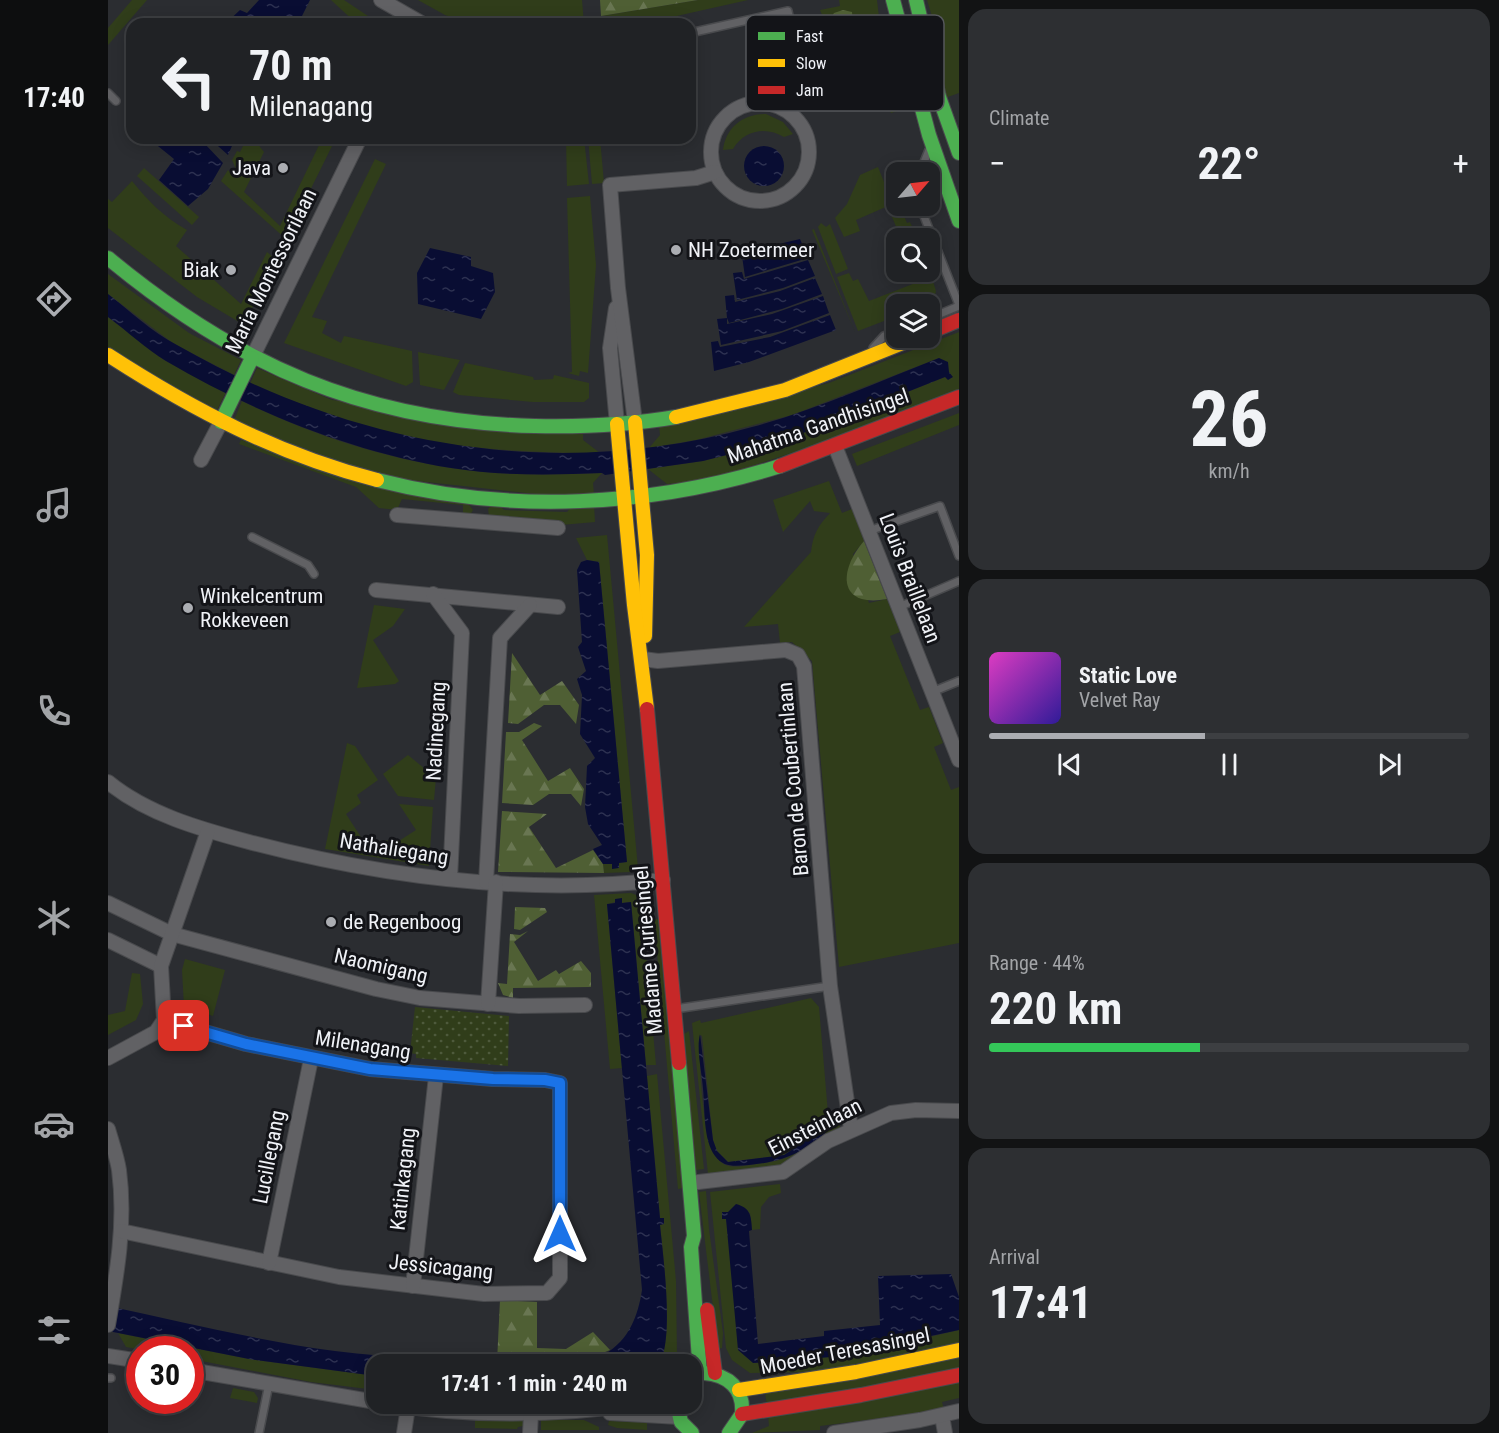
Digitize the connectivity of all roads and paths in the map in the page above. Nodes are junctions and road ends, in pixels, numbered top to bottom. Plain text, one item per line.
1 (381, 0) edge
2 (893, 0) edge
3 (916, 0) edge
4 (770, 15) edge
5 (789, 15) edge
6 (897, 15) edge
7 (920, 15) edge
8 (412, 18) edge
9 (746, 20) edge
10 (696, 32) edge
11 (108, 93) edge
12 (116, 101) dead end
13 (746, 106) edge
14 (786, 111) edge
15 (926, 111) edge
16 (939, 111) edge
17 (934, 139) junction
18 (357, 144) edge
19 (959, 153) edge
20 (924, 162) edge
21 (716, 172) junction
22 (924, 216) edge
23 (959, 221) edge
24 (108, 258) edge
25 (618, 288) junction
26 (959, 306) edge
27 (940, 314) edge
28 (959, 320) edge
29 (940, 328) edge
30 (886, 335) edge
31 (889, 348) edge
32 (108, 355) edge
33 (252, 358) junction
34 (863, 358) junction
35 (959, 398) edge
36 (221, 422) junction
37 (635, 422) junction
38 (617, 424) junction
39 (835, 446) junction
40 (201, 460) dead end
41 (481, 497) junction
42 (625, 498) junction
43 (644, 498) junction
44 (397, 515) dead end
45 (483, 522) junction
46 (558, 528) dead end
47 (869, 531) junction
48 (252, 537) dead end
49 (959, 556) edge
50 (314, 574) dead end
51 (959, 581) edge
52 (376, 590) dead end
53 (433, 594) junction
54 (530, 605) junction
55 (558, 607) dead end
56 (899, 607) junction
57 (643, 659) junction
58 (959, 681) edge
59 (932, 692) junction
60 (959, 760) edge
61 (108, 782) edge
62 (108, 798) edge
63 (128, 799) junction
64 (208, 831) junction
65 (450, 879) junction
66 (663, 880) junction
67 (491, 882) junction
68 (108, 903) edge
69 (172, 934) junction
70 (108, 940) edge
71 (161, 966) junction
72 (830, 986) junction
73 (488, 1004) junction
74 (585, 1005) dead end
75 (675, 1009) junction
76 (164, 1020) junction
77 (108, 1058) edge
78 (311, 1059) junction
79 (436, 1076) junction
80 (560, 1083) joint
81 (959, 1111) edge
82 (108, 1129) edge
83 (851, 1129) junction
84 (690, 1183) junction
85 (121, 1231) junction
86 (694, 1236) junction
87 (269, 1263) junction
88 (413, 1286) junction
89 (108, 1325) edge
90 (959, 1350) edge
91 (695, 1354) edge
92 (108, 1356) edge
93 (126, 1359) edge
94 (204, 1373) edge
95 (715, 1373) junction
96 (702, 1375) edge
97 (959, 1375) edge
98 (268, 1384) junction
99 (740, 1390) junction
100 (366, 1400) edge
101 (959, 1412) edge
102 (407, 1414) edge
103 (531, 1414) edge
104 (620, 1414) edge
105 (663, 1414) edge
106 (680, 1414) edge
107 (742, 1414) junction
108 (942, 1416) junction
109 (890, 1429) edge
110 (258, 1433) edge
111 (404, 1433) edge
112 (530, 1433) edge
113 (692, 1433) edge
114 (729, 1433) edge
115 (834, 1433) edge
116 (945, 1433) edge

1 - 8 street
2 - 6 street
3 - 7 street
4 - 5 lane
9 - 10 lane
11 - 12 lane
13 - 21 street
14 - 21 street
15 - 17 street
16 - 19 street
17 - 20 lane
17 - 23 street
18 - 33 street, Maria Montessorilaan
21 - 25 street
22 - 26 lane
24 - 33 street
25 - 37 street
25 - 38 street
26 - 27 lane
28 - 29 street
30 - 34 lane
31 - 34 street
32 - 36 street, Mahatma Gandhisingel
33 - 36 street, Maria Montessorilaan
33 - 38 street
34 - 37 street
35 - 39 street, Mahatma Gandhisingel
36 - 40 street
36 - 41 street, Mahatma Gandhisingel
37 - 38 street
37 - 43 street, Madame Curiesingel
38 - 42 street, Madame Curiesingel
39 - 43 street, Mahatma Gandhisingel
39 - 47 street, Louis Braillelaan
41 - 42 street, Mahatma Gandhisingel
41 - 45 street
42 - 43 street, Mahatma Gandhisingel
42 - 57 street, Madame Curiesingel
43 - 57 street, Madame Curiesingel
44 - 45 street
45 - 46 street
47 - 49 lane
47 - 56 street, Louis Braillelaan
48 - 50 lane
51 - 56 lane
52 - 53 street
53 - 54 street
53 - 65 street, Nadinegang
54 - 55 street
54 - 67 street
56 - 59 street, Louis Braillelaan
57 - 66 street, Madame Curiesingel
57 - 72 street, Baron de Coubertinlaan
58 - 59 lane
59 - 60 street, Louis Braillelaan
61 - 63 street, Nathaliegang
62 - 63 street, Nathaliegang
63 - 64 street, Nathaliegang
64 - 65 street, Nathaliegang
64 - 69 street
65 - 67 street, Nathaliegang
66 - 67 street, Nathaliegang
66 - 75 street, Madame Curiesingel
67 - 73 street
68 - 69 street, Naomigang
69 - 71 street
69 - 73 street, Naomigang
70 - 71 street
71 - 76 street
72 - 75 lane
72 - 83 street, Baron de Coubertinlaan
73 - 74 street, Naomigang
75 - 84 street, Madame Curiesingel
76 - 77 street
76 - 78 street, Milenagang
78 - 79 street, Milenagang
78 - 87 street, Lucillegang
79 - 80 street, Milenagang
79 - 88 street, Katinkagang
80 - 88 street, Jessicagang
81 - 83 street, Einsteinlaan
82 - 85 street
83 - 84 street, Einsteinlaan
84 - 86 street, Madame Curiesingel
85 - 87 street, Jessicagang
85 - 89 street
86 - 91 street, Madame Curiesingel
86 - 95 street, Madame Curiesingel
87 - 88 street, Jessicagang
90 - 99 street, Moeder Teresasingel
92 - 93 street
94 - 98 street
95 - 96 street
95 - 99 street
97 - 107 street, Moeder Teresasingel
98 - 100 street
98 - 110 lane
99 - 107 street
101 - 108 street
102 - 111 street
103 - 112 street
104 - 105 street
106 - 113 street
107 - 114 street
108 - 109 street
108 - 116 street
109 - 115 street

